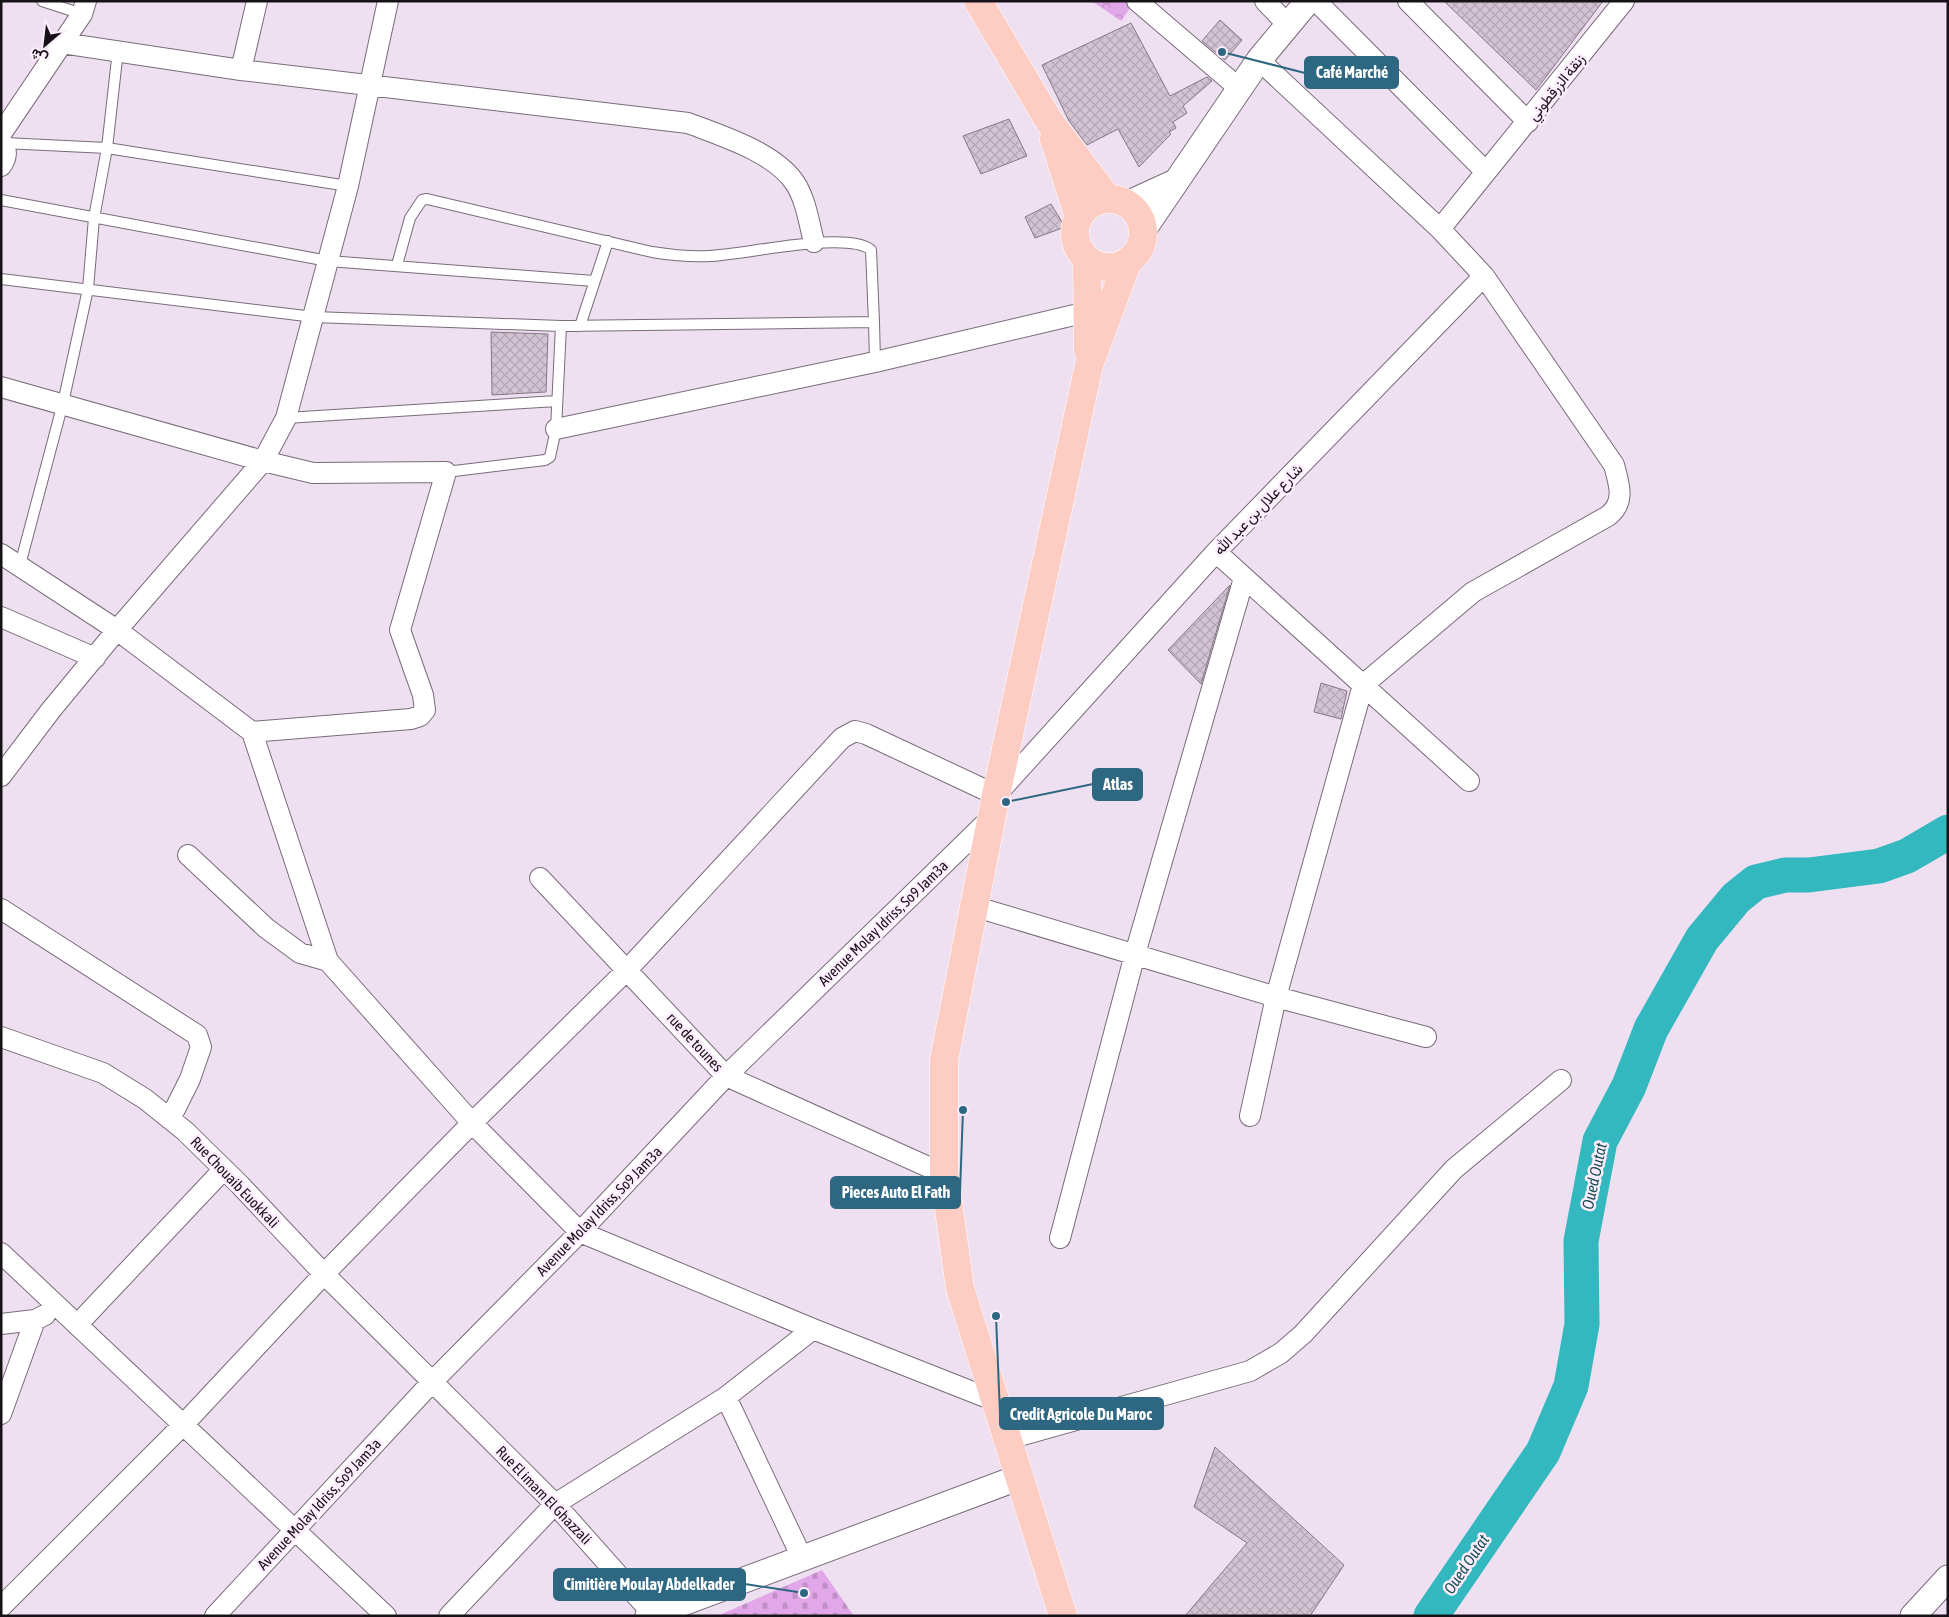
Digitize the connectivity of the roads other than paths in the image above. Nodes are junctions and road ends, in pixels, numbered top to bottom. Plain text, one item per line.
1 (42, 1) edge
2 (257, 1) edge
3 (388, 1) edge
4 (978, 1) edge
5 (1138, 1) edge
6 (1265, 1) edge
7 (1308, 1) edge
8 (1316, 1) edge
9 (1408, 1) edge
10 (1624, 1) edge
11 (84, 7) edge
12 (1288, 25) junction
13 (62, 43) junction
14 (118, 50) junction
15 (1259, 60) junction
16 (241, 70) junction
17 (368, 86) junction
18 (1240, 89) junction
19 (1049, 121) junction
20 (1528, 122) junction
21 (2, 139) edge
22 (107, 148) junction
23 (1, 166) edge
24 (1485, 171) junction
25 (1175, 182) junction
26 (348, 186) junction
27 (1, 200) edge
28 (1117, 202) junction
29 (1079, 217) junction
30 (94, 218) junction
31 (1144, 229) junction
32 (1440, 229) junction
33 (608, 242) junction
34 (814, 242) junction
35 (1087, 260) junction
36 (328, 261) junction
37 (1127, 263) junction
38 (397, 265) junction
39 (1484, 276) junction
40 (1, 279) edge
41 (594, 281) junction
42 (88, 289) junction
43 (1087, 312) junction
44 (314, 316) junction
45 (874, 322) junction
46 (561, 326) junction
47 (580, 326) junction
48 (875, 362) junction
49 (1089, 365) junction
50 (1, 387) edge
51 (557, 401) junction
52 (63, 403) junction
53 (286, 418) junction
54 (556, 429) junction
55 (263, 462) junction
56 (446, 472) junction
57 (1216, 552) junction
58 (1, 554) edge
59 (20, 565) junction
60 (1244, 578) junction
61 (1, 617) edge
62 (117, 630) junction
63 (95, 658) junction
64 (1363, 684) junction
65 (252, 732) junction
66 (1, 776) edge
67 (1470, 781) dead end
68 (994, 805) junction
69 (188, 854) dead end
70 (540, 878) dead end
71 (973, 906) junction
72 (1, 909) edge
73 (1135, 954) junction
74 (328, 961) junction
75 (628, 970) junction
76 (1276, 997) junction
77 (1, 1037) edge
78 (1426, 1037) dead end
79 (726, 1076) junction
80 (1561, 1080) dead end
81 (1250, 1116) dead end
82 (170, 1119) junction
83 (472, 1123) junction
84 (224, 1170) junction
85 (944, 1174) junction
86 (580, 1232) junction
87 (1060, 1238) dead end
88 (1, 1253) edge
89 (324, 1274) junction
90 (59, 1308) junction
91 (36, 1320) junction
92 (1, 1324) edge
93 (77, 1325) junction
94 (813, 1329) junction
95 (433, 1381) junction
96 (726, 1397) junction
97 (993, 1400) junction
98 (1, 1414) edge
99 (184, 1425) junction
100 (1008, 1439) junction
101 (1020, 1477) junction
102 (555, 1504) junction
103 (295, 1530) junction
104 (802, 1558) junction
105 (1948, 1578) edge
106 (1, 1607) edge
107 (221, 1614) edge
108 (650, 1614) edge
109 (386, 1616) edge
110 (449, 1616) edge
111 (1062, 1616) edge
112 (1912, 1616) edge

1 - 11 lane
2 - 16 street
3 - 17 street
4 - 19 main road
5 - 18 street
6 - 12 street
7 - 12 street
8 - 24 street
9 - 20 street
10 - 20 street, زنقة الزرقطوني
11 - 13 street
12 - 15 street
13 - 14 street
13 - 21 street
14 - 16 street
14 - 22 lane
15 - 18 street
15 - 32 street
16 - 17 street
17 - 26 street
17 - 34 street
18 - 25 street
19 - 28 main road
19 - 29 main road
20 - 24 street, زنقة الزرقطوني
21 - 22 lane
21 - 23 street
22 - 26 lane
22 - 30 lane
24 - 32 street, زنقة الزرقطوني
25 - 28 street
25 - 31 street
26 - 36 street
27 - 30 lane
28 - 29 main road
28 - 31 main road
29 - 35 main road
30 - 36 lane
30 - 42 lane
31 - 37 main road
32 - 39 street
33 - 34 lane
33 - 38 lane
33 - 41 lane
34 - 45 lane
35 - 37 main road
35 - 43 main road
36 - 38 lane
36 - 44 street
37 - 49 main road
38 - 41 lane
39 - 57 street, شارع علال بن عبد الله
39 - 64 street
40 - 42 lane
41 - 47 lane
42 - 44 lane
42 - 52 lane
43 - 48 street
43 - 49 main road
44 - 46 lane
44 - 53 street
45 - 47 lane
45 - 48 lane
46 - 47 lane
46 - 51 lane
48 - 54 street
49 - 68 main road
50 - 52 street
51 - 53 lane
51 - 54 lane
52 - 55 street
52 - 59 lane
53 - 55 street
54 - 56 lane
55 - 56 street
55 - 62 street
56 - 65 street
57 - 60 street
57 - 68 street, شارع علال بن عبد الله
58 - 59 street
59 - 62 street
60 - 64 street
60 - 73 street
61 - 63 street
62 - 63 street
62 - 65 street
63 - 66 street
64 - 67 street
64 - 76 street
65 - 74 street
68 - 71 main road
68 - 75 street
68 - 79 street, Avenue Molay Idriss, So9 Jam3a
69 - 74 street
70 - 75 street, rue de tounes
71 - 73 street
71 - 85 main road
72 - 82 street
73 - 76 street
73 - 87 street
74 - 83 street
75 - 79 street, rue de tounes
75 - 83 street
76 - 78 street
76 - 81 street
77 - 82 street, Rue Chouaib Euokkali
79 - 85 street, rue de tounes
79 - 86 street, Avenue Molay Idriss, So9 Jam3a
80 - 100 street
82 - 84 street, Rue Chouaib Euokkali
83 - 86 street
83 - 89 street
84 - 89 street, Rue Chouaib Euokkali
84 - 93 street
85 - 97 main road
86 - 94 street
86 - 95 street, Avenue Molay Idriss, So9 Jam3a
88 - 90 street
89 - 95 street, Rue Chouaib Euokkali
89 - 99 street
90 - 91 street
90 - 93 street
91 - 92 street
91 - 98 street
93 - 99 street
94 - 96 street
94 - 97 street
95 - 102 street, Rue El imam El Ghazzali
95 - 103 street, Avenue Molay Idriss, So9 Jam3a
96 - 102 street
96 - 104 street
97 - 100 main road
99 - 103 street
99 - 106 street
100 - 101 main road
101 - 104 street
101 - 111 main road
102 - 108 street, Rue El imam El Ghazzali
102 - 110 street
103 - 107 street, Avenue Molay Idriss, So9 Jam3a
103 - 109 street
104 - 108 street
105 - 112 street

